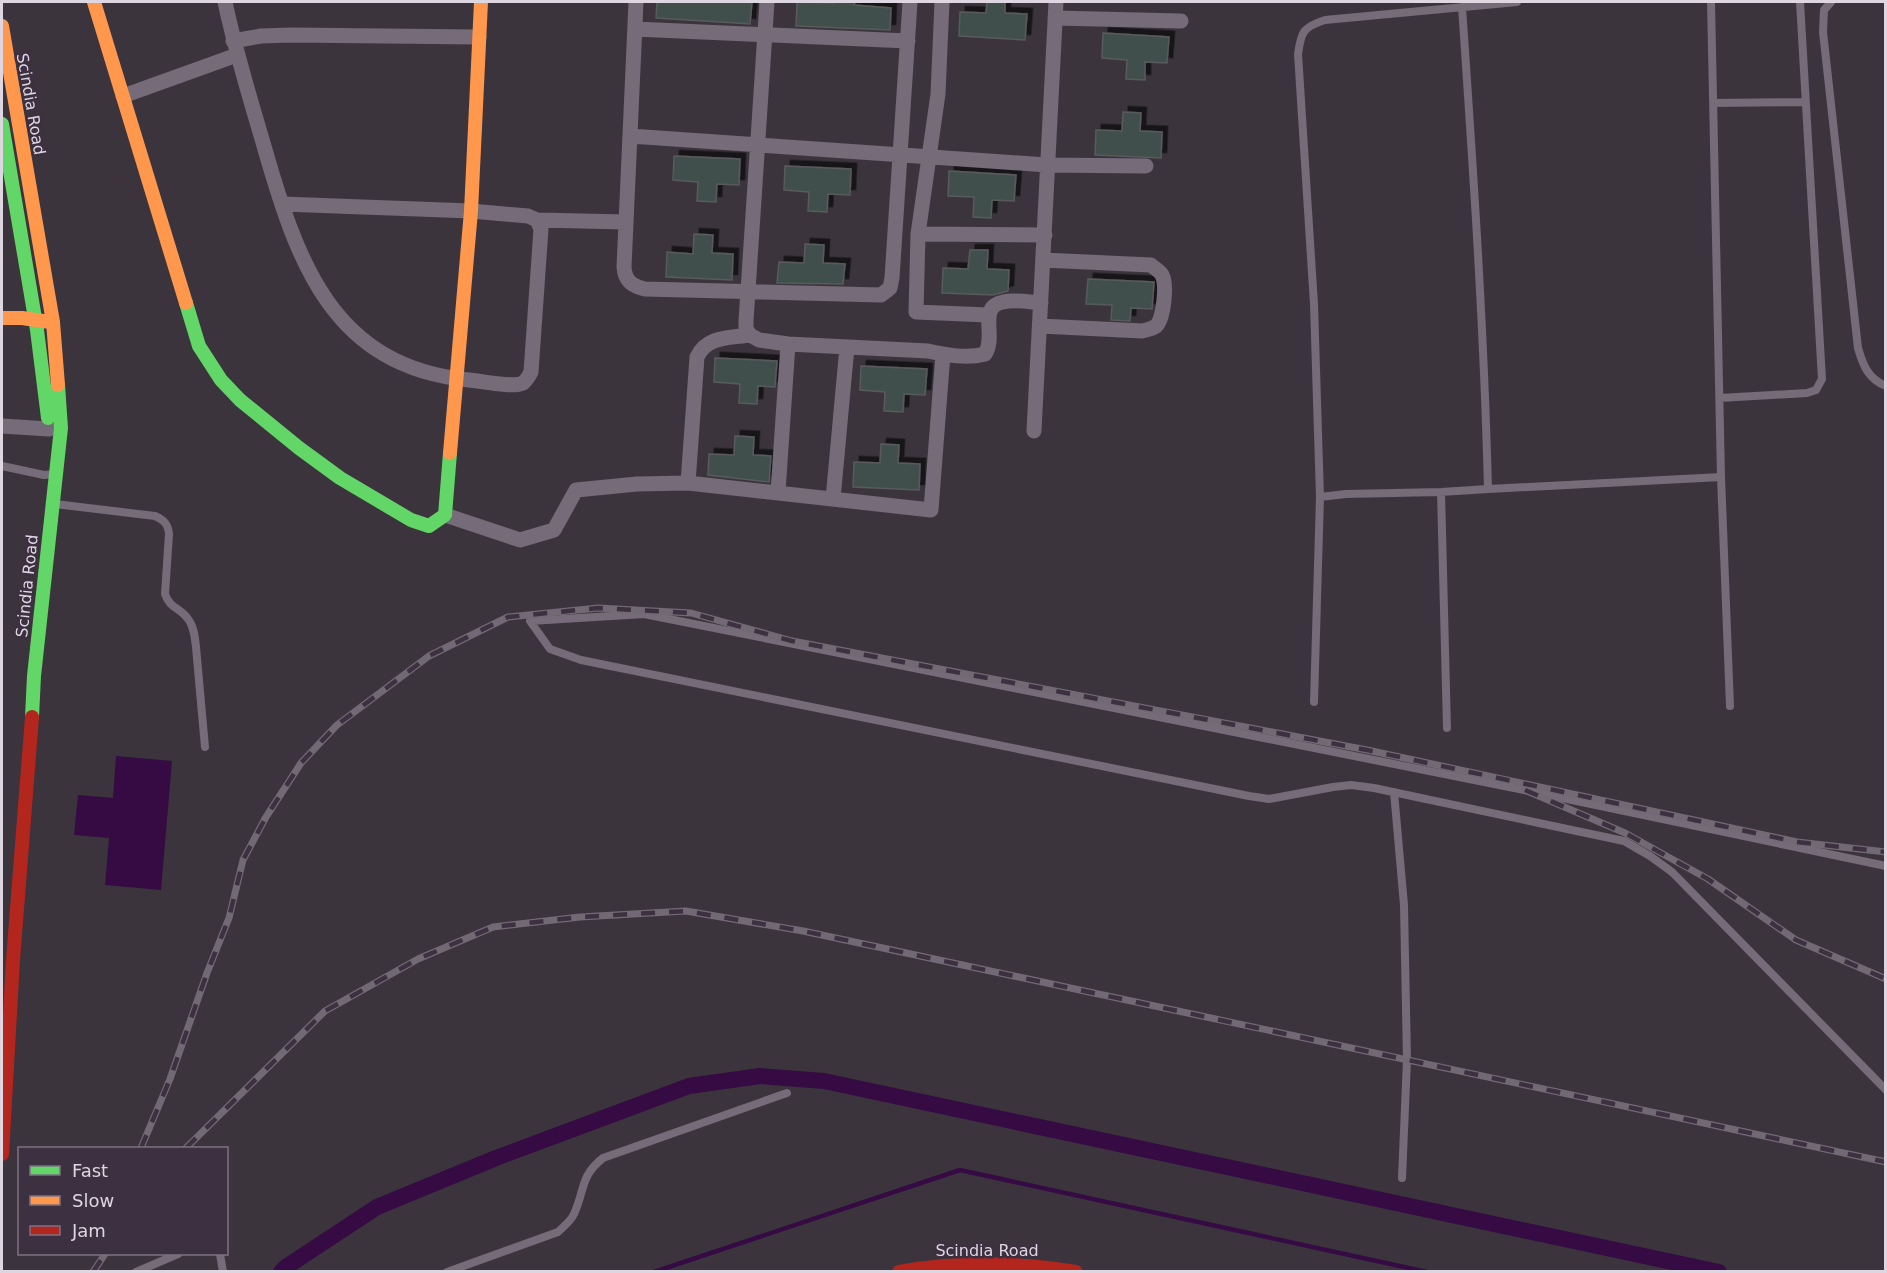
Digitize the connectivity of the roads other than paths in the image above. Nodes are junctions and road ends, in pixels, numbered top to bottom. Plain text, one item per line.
1 (94, 2) edge
2 (225, 2) edge
3 (481, 2) edge
4 (636, 2) edge
5 (767, 2) edge
6 (910, 2) edge
7 (942, 2) edge
8 (1056, 2) edge
9 (1517, 2) edge
10 (1711, 2) edge
11 (1800, 2) edge
12 (1832, 2) edge
13 (1438, 5) edge
14 (1462, 7) junction
15 (1056, 18) junction
16 (1182, 21) dead end
17 (2, 26) edge
18 (635, 29) junction
19 (765, 34) junction
20 (479, 37) junction
21 (908, 41) junction
22 (235, 48) junction
23 (123, 96) junction
24 (1805, 102) junction
25 (1714, 103) junction
26 (2, 124) edge
27 (630, 136) junction
28 (757, 145) junction
29 (901, 154) junction
30 (929, 158) junction
31 (1047, 165) junction
32 (1146, 166) dead end
33 (282, 204) junction
34 (471, 211) junction
35 (537, 220) junction
36 (626, 222) junction
37 (918, 234) junction
38 (1045, 235) junction
39 (24, 250) junction
40 (41, 252) junction
41 (1043, 260) junction
42 (748, 290) junction
43 (1041, 303) junction
44 (988, 315) junction
45 (2, 317) edge
46 (36, 320) junction
47 (53, 322) junction
48 (1040, 326) junction
49 (750, 335) junction
50 (788, 344) junction
51 (847, 348) junction
52 (943, 354) junction
53 (457, 379) junction
54 (1886, 386) edge
55 (1720, 398) junction
56 (2, 426) edge
57 (49, 429) junction
58 (1034, 431) dead end
59 (2, 466) edge
60 (50, 474) junction
61 (1721, 477) junction
62 (687, 483) junction
63 (1488, 489) junction
64 (778, 492) junction
65 (1441, 492) junction
66 (1320, 497) junction
67 (833, 499) junction
68 (53, 504) junction
69 (445, 515) junction
70 (30, 662) junction
71 (1314, 702) dead end
72 (1730, 706) dead end
73 (1447, 728) dead end
74 (205, 747) dead end
75 (1394, 792) junction
76 (1886, 866) edge
77 (2, 987) edge
78 (1886, 1090) edge
79 (787, 1093) dead end
80 (2, 1154) edge
81 (1402, 1178) dead end
82 (176, 1255) edge
83 (220, 1255) edge
84 (136, 1272) edge
85 (223, 1272) edge
86 (447, 1272) edge
87 (899, 1272) edge
88 (1076, 1272) edge

1 - 23 main road
2 - 22 street
3 - 20 main road
4 - 18 street
5 - 19 street
6 - 21 street
7 - 30 street
8 - 15 street
9 - 14 lane
10 - 25 lane
11 - 24 lane
12 - 54 lane
13 - 14 lane
13 - 66 lane
14 - 63 lane
15 - 16 street
15 - 31 street
17 - 40 main road, Scindia Road
18 - 19 street
18 - 27 street
19 - 21 street
19 - 28 street
20 - 22 street
20 - 34 main road
21 - 29 street
22 - 23 street
22 - 33 street
23 - 69 main road
24 - 25 lane
24 - 55 lane
25 - 55 lane
26 - 39 main road, Scindia Road
27 - 28 street
27 - 36 street
28 - 29 street
28 - 42 street
29 - 30 street
29 - 42 street
30 - 31 street
30 - 37 street
31 - 32 street
31 - 38 street
33 - 34 street
33 - 53 street
34 - 35 street
34 - 53 main road
35 - 36 street
35 - 53 street
36 - 42 street
37 - 38 street
37 - 44 street
38 - 41 street
39 - 40 main road
39 - 46 main road, Scindia Road
40 - 47 main road, Scindia Road
41 - 43 street
41 - 48 street
42 - 49 street
43 - 44 street
43 - 48 street
44 - 52 street
45 - 46 main road
46 - 47 main road
46 - 57 main road, Scindia Road
47 - 60 main road, Scindia Road
48 - 58 street
49 - 50 street
49 - 62 street
50 - 51 street
50 - 64 street
51 - 52 street
51 - 67 street
52 - 67 street
53 - 69 main road
55 - 61 lane
56 - 57 street
57 - 60 main road, Scindia Road
59 - 60 lane
60 - 68 main road, Scindia Road
60 - 70 main road, Scindia Road
61 - 63 lane
61 - 72 lane
62 - 64 street
62 - 69 street
63 - 65 lane
64 - 67 street
65 - 66 lane
65 - 73 lane
66 - 71 lane
68 - 70 main road, Scindia Road
68 - 74 lane
70 - 77 main road, Scindia Road
70 - 80 main road, Scindia Road
75 - 76 lane
75 - 78 lane
75 - 81 lane
79 - 86 lane
82 - 84 lane
83 - 85 lane
87 - 88 main road, Scindia Road

